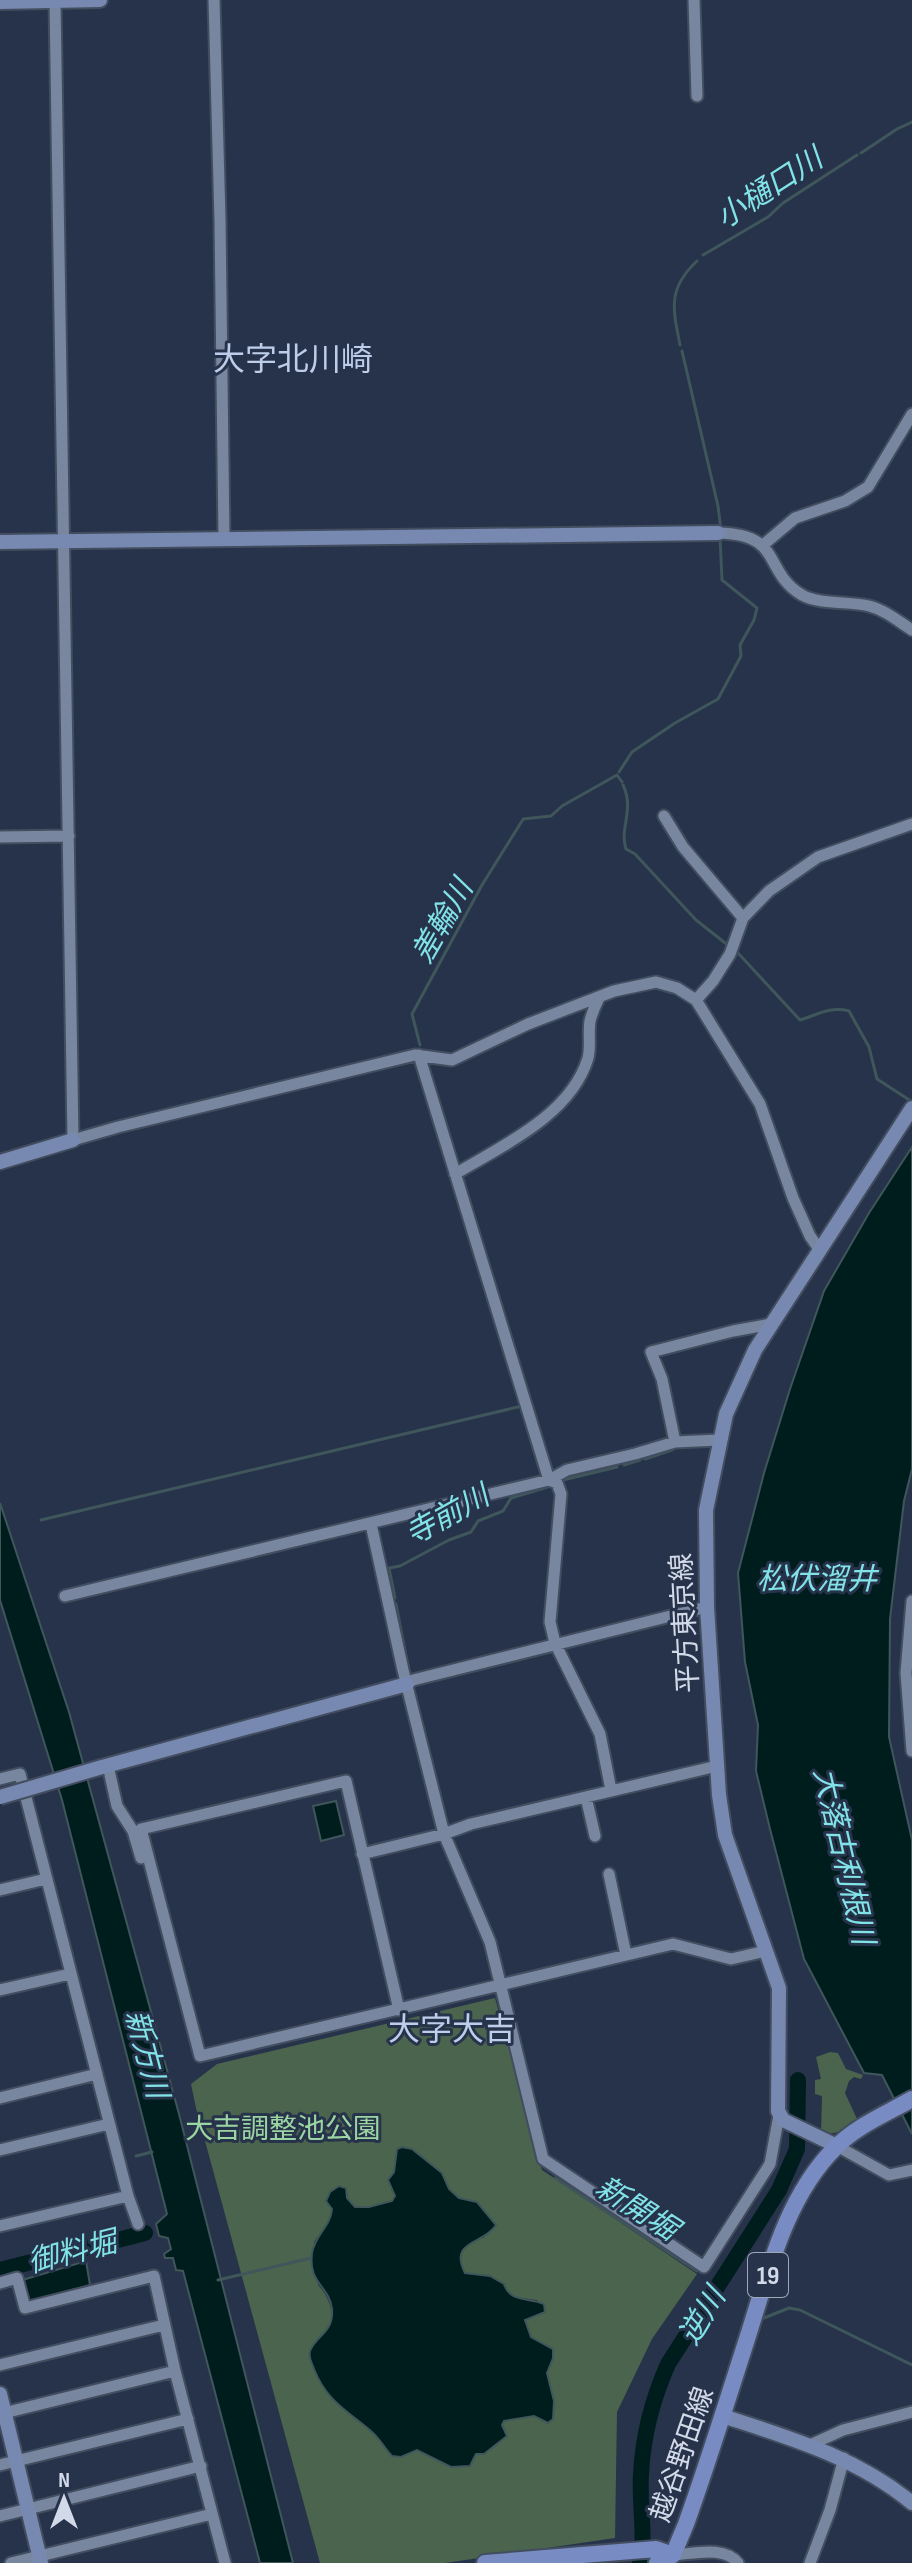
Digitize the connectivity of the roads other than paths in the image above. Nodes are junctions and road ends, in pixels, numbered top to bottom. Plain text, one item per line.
1 (100, 0) edge
2 (214, 0) edge
3 (694, 0) edge
4 (55, 1) edge
5 (0, 2) edge
6 (697, 96) dead end
7 (912, 414) edge
8 (718, 533) joint
9 (224, 539) junction
10 (65, 541) junction
11 (0, 542) edge
12 (763, 545) junction
13 (912, 630) edge
14 (664, 816) dead end
15 (912, 824) edge
16 (69, 836) junction
17 (0, 837) edge
18 (743, 918) junction
19 (599, 998) junction
20 (696, 1000) junction
21 (419, 1055) junction
22 (912, 1108) edge
23 (73, 1140) junction
24 (0, 1162) edge
25 (455, 1174) junction
26 (819, 1249) junction
27 (771, 1324) junction
28 (719, 1440) junction
29 (675, 1442) junction
30 (549, 1480) junction
31 (371, 1524) junction
32 (65, 1596) dead end
33 (912, 1601) edge
34 (707, 1607) junction
35 (555, 1643) junction
36 (407, 1684) junction
37 (912, 1751) edge
38 (105, 1766) junction
39 (717, 1766) junction
40 (0, 1779) edge
41 (611, 1790) junction
42 (0, 1797) edge
43 (586, 1797) junction
44 (444, 1834) junction
45 (595, 1836) dead end
46 (362, 1854) junction
47 (609, 1874) dead end
48 (46, 1879) junction
49 (155, 1882) junction
50 (0, 1890) edge
51 (766, 1951) junction
52 (626, 1955) junction
53 (70, 1974) junction
54 (500, 1985) junction
55 (0, 1990) edge
56 (399, 2010) junction
57 (97, 2074) junction
58 (0, 2098) edge
59 (912, 2099) edge
60 (779, 2115) junction
61 (109, 2124) junction
62 (837, 2146) junction
63 (0, 2150) edge
64 (912, 2170) edge
65 (128, 2196) junction
66 (138, 2224) dead end
67 (0, 2226) edge
68 (0, 2283) edge
69 (164, 2325) junction
70 (0, 2365) edge
71 (175, 2371) junction
72 (0, 2394) edge
73 (912, 2412) edge
74 (2, 2414) edge
75 (723, 2416) junction
76 (188, 2419) junction
77 (810, 2445) junction
78 (844, 2458) junction
79 (16, 2461) junction
80 (0, 2465) edge
81 (201, 2466) junction
82 (912, 2503) edge
83 (28, 2509) junction
84 (212, 2514) junction
85 (0, 2516) edge
86 (656, 2556) edge
87 (671, 2559) edge
88 (40, 2560) edge
89 (222, 2562) edge
90 (11, 2563) edge
91 (485, 2563) edge
92 (738, 2563) edge
93 (810, 2563) edge

1 - 4 street
2 - 9 street
3 - 6 street
4 - 5 street
4 - 10 street
7 - 12 street
8 - 9 street
8 - 12 street
9 - 10 street
10 - 11 street
10 - 16 street
12 - 13 street
14 - 18 street
15 - 18 street
16 - 17 street
16 - 23 street
18 - 20 street
19 - 20 street
19 - 21 street
19 - 25 street
20 - 26 street
21 - 23 street
21 - 25 street
22 - 26 street, 平方東京線
23 - 24 street
25 - 30 street
26 - 27 street, 平方東京線
27 - 28 street, 平方東京線
27 - 29 street
28 - 29 street
28 - 34 street, 平方東京線
29 - 30 street
30 - 31 street
30 - 35 street
31 - 32 street
31 - 36 street
33 - 37 street
34 - 35 street
34 - 39 street, 平方東京線
35 - 36 street
35 - 41 street
36 - 38 street
36 - 44 street
38 - 42 street, bridge
38 - 49 street
39 - 41 street
39 - 51 street, 平方東京線
40 - 48 street
41 - 43 street
43 - 44 street
43 - 45 street
44 - 46 street
44 - 54 street
46 - 49 street
46 - 56 street
47 - 52 street
48 - 50 street
48 - 53 street
49 - 56 street
51 - 52 street
51 - 60 street, 平方東京線
52 - 54 street
53 - 55 street
53 - 57 street
54 - 56 street
54 - 60 street
57 - 58 street
57 - 61 street
59 - 62 main road, 越谷野田線 / 19
60 - 62 street
61 - 63 street
61 - 65 street
62 - 64 street
62 - 75 main road, 越谷野田線 / 19
65 - 66 street
65 - 67 street
68 - 69 street
69 - 70 street
69 - 71 street
71 - 74 street
71 - 76 street
72 - 74 street
73 - 77 street
74 - 79 street
75 - 77 street
75 - 87 main road, 越谷野田線 / 19
76 - 79 street
76 - 81 street
77 - 78 street
78 - 82 street
78 - 93 street
79 - 80 street
79 - 83 street
81 - 83 street
81 - 84 street
83 - 85 street
83 - 88 street
84 - 88 street
84 - 89 street
86 - 87 main road, 越谷野田線
86 - 91 main road, 越谷野田線
87 - 92 street
88 - 90 street

